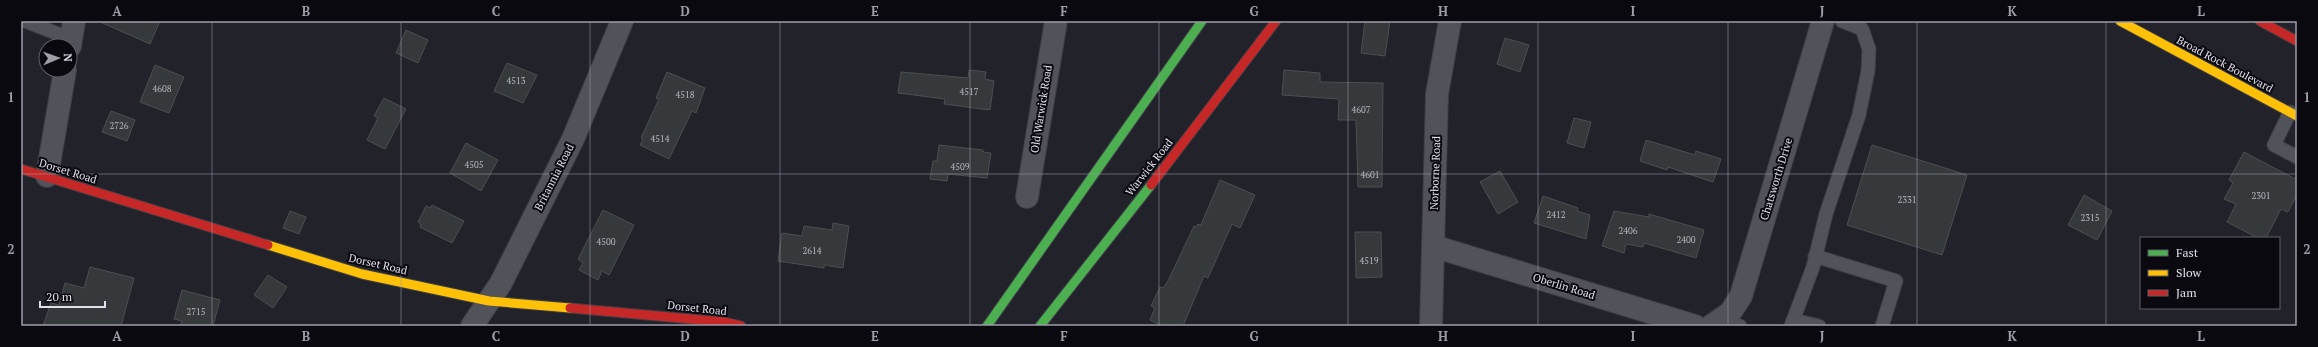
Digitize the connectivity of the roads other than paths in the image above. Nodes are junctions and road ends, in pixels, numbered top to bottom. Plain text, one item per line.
1 (25, 21) edge
2 (622, 21) edge
3 (1056, 21) edge
4 (1202, 21) edge
5 (1276, 21) edge
6 (1450, 21) edge
7 (1823, 21) edge
8 (1842, 21) edge
9 (2120, 21) edge
10 (2260, 21) edge
11 (72, 35) edge
12 (2297, 41) edge
13 (65, 78) edge
14 (2293, 114) edge
15 (2297, 157) edge
16 (21, 170) edge
17 (47, 176) junction
18 (1027, 197) dead end
19 (1433, 246) junction
20 (1815, 256) junction
21 (488, 301) junction
22 (1792, 323) edge
23 (1725, 324) edge
24 (472, 326) edge
25 (741, 326) edge
26 (987, 326) edge
27 (1040, 326) edge
28 (1431, 326) edge
29 (1696, 326) edge
30 (1819, 326) edge
31 (1882, 326) edge

1 - 11 lane
2 - 21 street, Britannia Road
3 - 18 street, Old Warwick Road
4 - 26 main road
5 - 27 main road, Warwick Road
6 - 19 street, Norborne Road
7 - 23 street, Chatsworth Drive
8 - 20 lane
9 - 14 main road, Broad Rock Boulevard
10 - 12 main road
13 - 17 street
14 - 15 lane
16 - 17 main road, Dorset Road
17 - 21 main road, Dorset Road
19 - 28 street, Norborne Road
19 - 29 street, Oberlin Road
20 - 22 lane
20 - 31 lane
21 - 24 street, Britannia Road
21 - 25 main road, Dorset Road
22 - 30 lane

